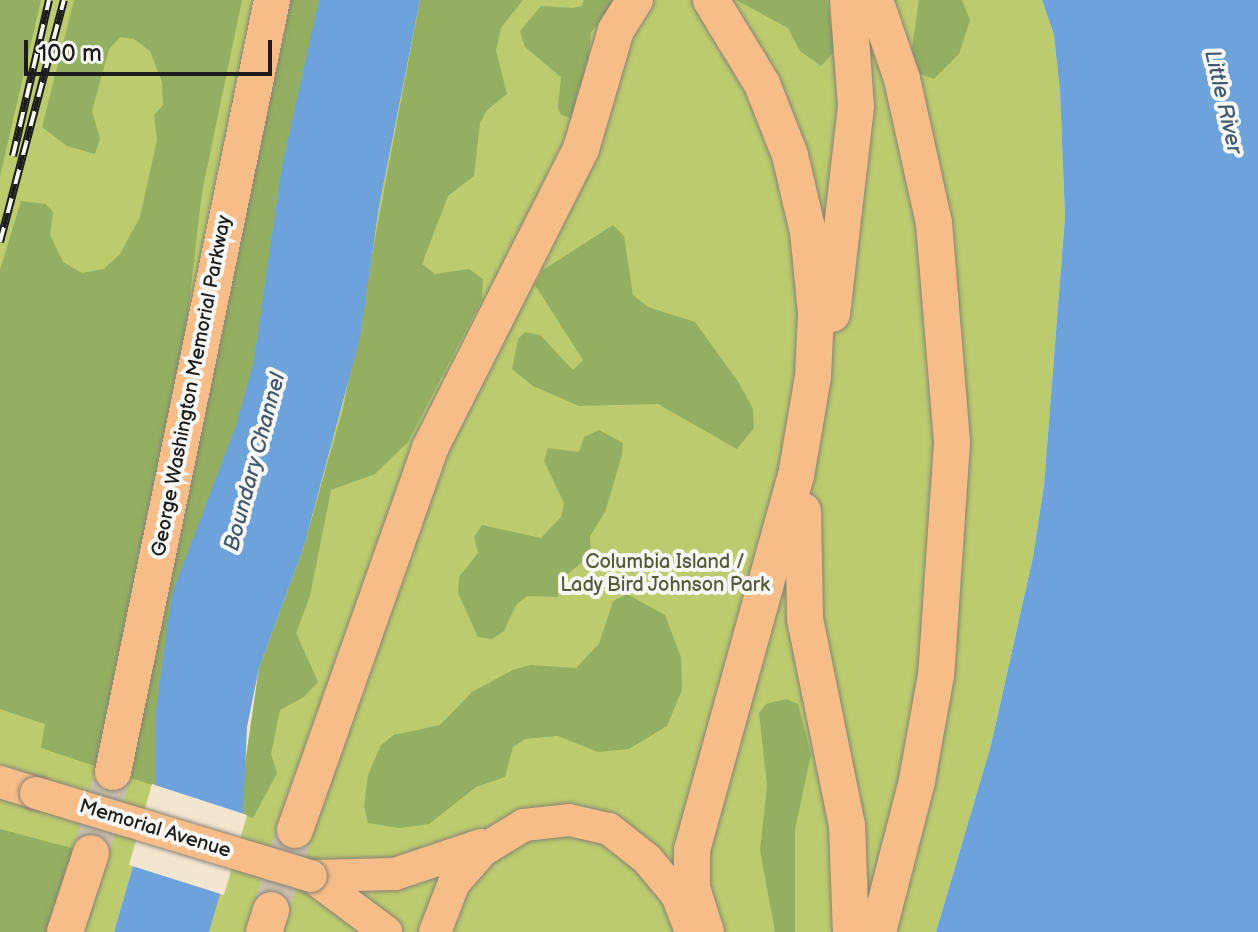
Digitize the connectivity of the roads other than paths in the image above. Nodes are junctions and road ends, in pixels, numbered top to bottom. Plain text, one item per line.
1 (253, 0) edge
2 (272, 0) edge
3 (635, 0) edge
4 (848, 0) edge
5 (875, 0) edge
6 (717, 7) edge
7 (237, 156) junction
8 (813, 377) junction
9 (806, 423) junction
10 (113, 772) tunnel mouth
11 (0, 782) edge
12 (295, 830) tunnel mouth
13 (495, 839) junction
14 (91, 853) tunnel mouth
15 (322, 880) junction
16 (693, 923) edge
17 (65, 932) edge
18 (386, 932) edge
19 (435, 932) edge
20 (851, 932) edge
21 (878, 932) edge

1 - 7 highway
2 - 7 highway, George Washington Memorial Parkway
3 - 12 highway
4 - 8 highway
5 - 21 highway
6 - 8 highway
7 - 10 highway, George Washington Memorial Parkway
8 - 9 highway
9 - 16 highway
9 - 20 highway
11 - 15 main road, Memorial Avenue, bridge
13 - 15 main road, Memorial Avenue
13 - 16 main road, Memorial Avenue
13 - 19 main road
14 - 17 highway
15 - 18 main road, Memorial Avenue

